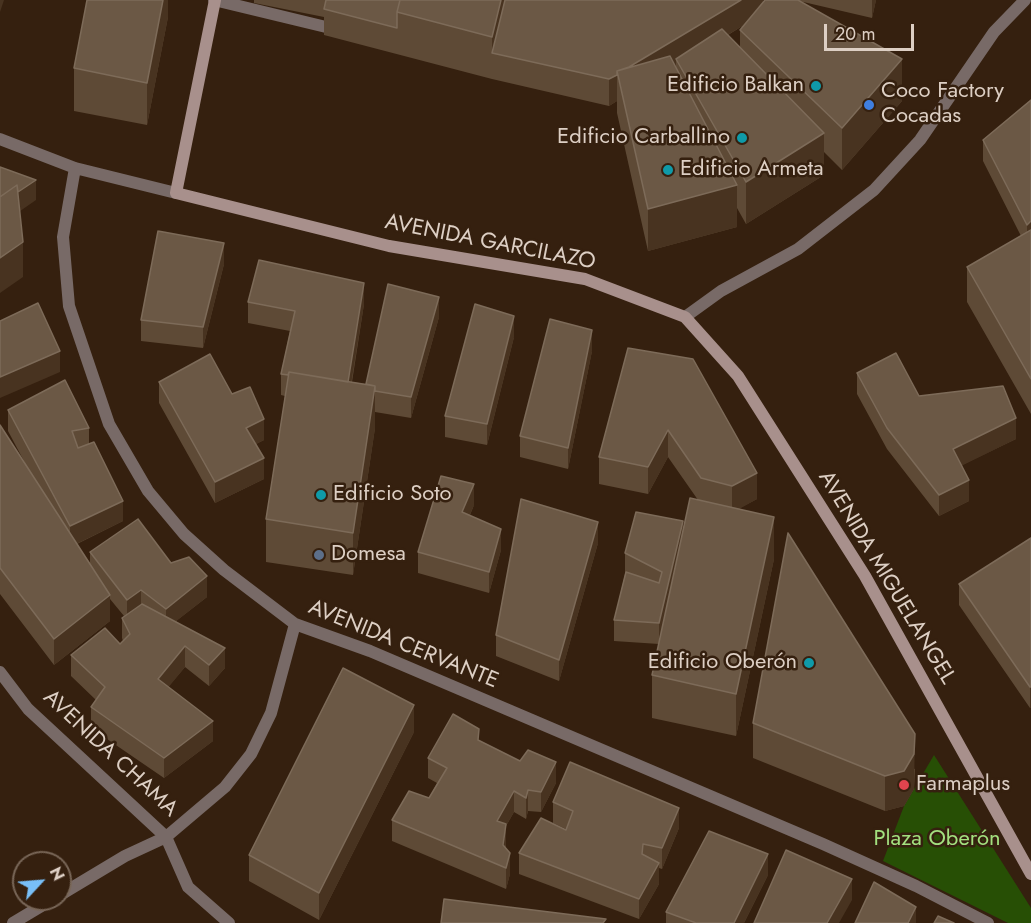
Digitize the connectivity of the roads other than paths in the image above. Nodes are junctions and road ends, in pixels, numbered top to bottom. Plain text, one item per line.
1 (214, 0) edge
2 (1025, 0) edge
3 (326, 27) edge
4 (0, 139) edge
5 (75, 168) junction
6 (176, 194) junction
7 (685, 317) junction
8 (295, 624) junction
9 (0, 672) edge
10 (166, 837) junction
11 (1031, 874) edge
12 (72, 888) edge
13 (33, 911) edge
14 (13, 923) edge
15 (229, 923) edge
16 (988, 923) edge

1 - 3 street
1 - 6 street
2 - 7 street
4 - 5 street
5 - 6 street
5 - 8 street, AVENIDA CERVANTE
6 - 7 street, AVENIDA GARCILAZO
7 - 11 street, AVENIDA MIGUELANGEL
8 - 10 street, AVENIDA CHAMA
8 - 16 street, AVENIDA CERVANTE
9 - 10 street, AVENIDA CHAMA
10 - 12 street
10 - 15 street
13 - 14 street

